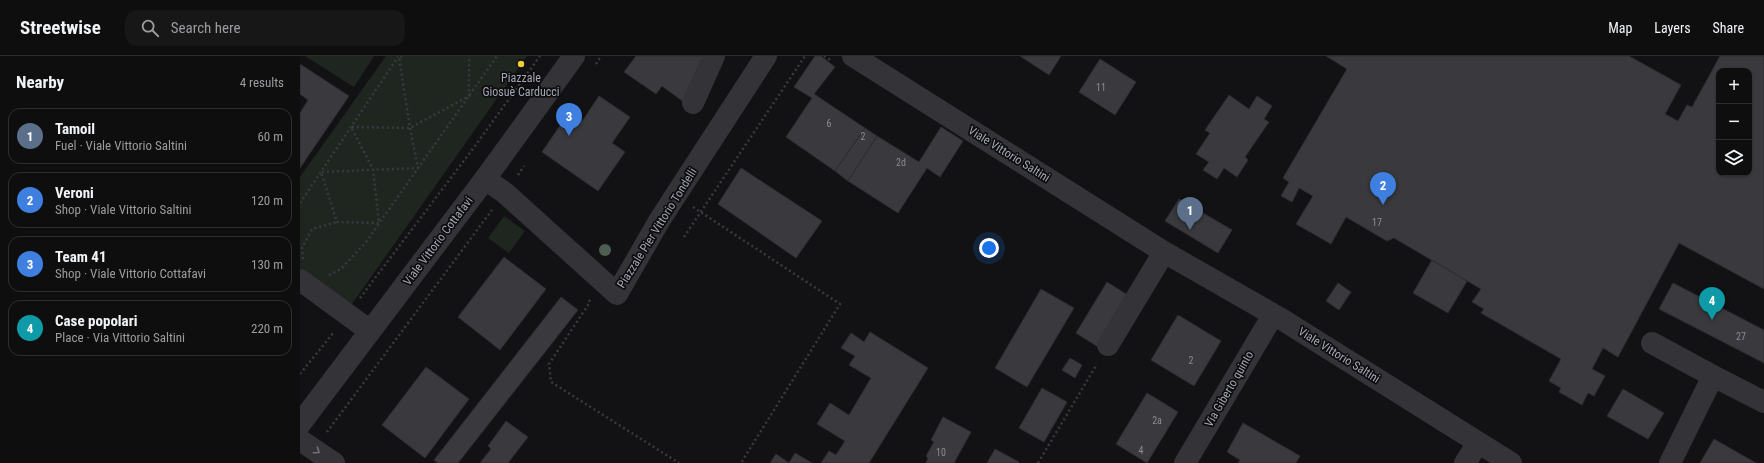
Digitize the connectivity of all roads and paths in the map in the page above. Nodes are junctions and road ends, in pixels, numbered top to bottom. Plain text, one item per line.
1 (400, 56) edge
2 (469, 56) edge
3 (497, 56) edge
4 (540, 56) edge
5 (574, 56) edge
6 (714, 56) edge
7 (766, 56) edge
8 (805, 56) edge
9 (853, 56) edge
10 (469, 96) junction
11 (693, 103) dead end
12 (351, 127) junction
13 (410, 128) junction
14 (418, 168) junction
15 (373, 169) junction
16 (321, 172) junction
17 (485, 179) junction
18 (676, 196) junction
19 (300, 203) edge
20 (494, 208) dead end
21 (700, 212) junction
22 (337, 222) junction
23 (379, 223) junction
24 (684, 237) dead end
25 (1164, 252) junction
26 (304, 283) edge
27 (585, 297) dead end
28 (1273, 315) junction
29 (347, 316) junction
30 (370, 331) junction
31 (1652, 343) dead end
32 (1108, 345) joint
33 (300, 374) edge
34 (1713, 376) junction
35 (1764, 402) edge
36 (300, 424) edge
37 (324, 434) dead end
38 (300, 440) edge
39 (1478, 443) junction
40 (334, 463) edge
41 (679, 463) edge
42 (741, 463) edge
43 (1038, 463) edge
44 (1185, 463) edge
45 (1465, 463) edge
46 (1511, 463) edge
47 (1670, 463) edge

1 - 12 path
1 - 13 path
2 - 10 path
3 - 10 path
4 - 29 path
5 - 17 street, Viale Vittorio Cottafavi
6 - 11 street
7 - 18 street, Piazzale Pier Vittorio Tondelli
8 - 21 path
9 - 25 street, Viale Vittorio Saltini
10 - 13 path
10 - 14 path
12 - 13 path
12 - 15 path
12 - 16 path
13 - 14 path
14 - 15 path
14 - 23 path
15 - 16 path
15 - 23 path
16 - 19 path
16 - 22 path
17 - 18 street, Piazzale Pier Vittorio Tondelli
17 - 30 street, Viale Vittorio Cottafavi
18 - 21 path
20 - 37 path
21 - 24 path
21 - 42 path
22 - 23 path
22 - 26 path
23 - 26 path
25 - 28 street, Viale Vittorio Saltini
25 - 32 street
26 - 29 street
27 - 41 path
28 - 39 street, Viale Vittorio Saltini
28 - 44 street, Via Giberto quinto
29 - 30 street
29 - 33 path
30 - 36 street, Viale Vittorio Cottafavi
31 - 34 street
32 - 43 path
34 - 35 street
34 - 47 street
38 -> 40 street
39 - 45 street
39 - 46 street, Viale Vittorio Saltini

